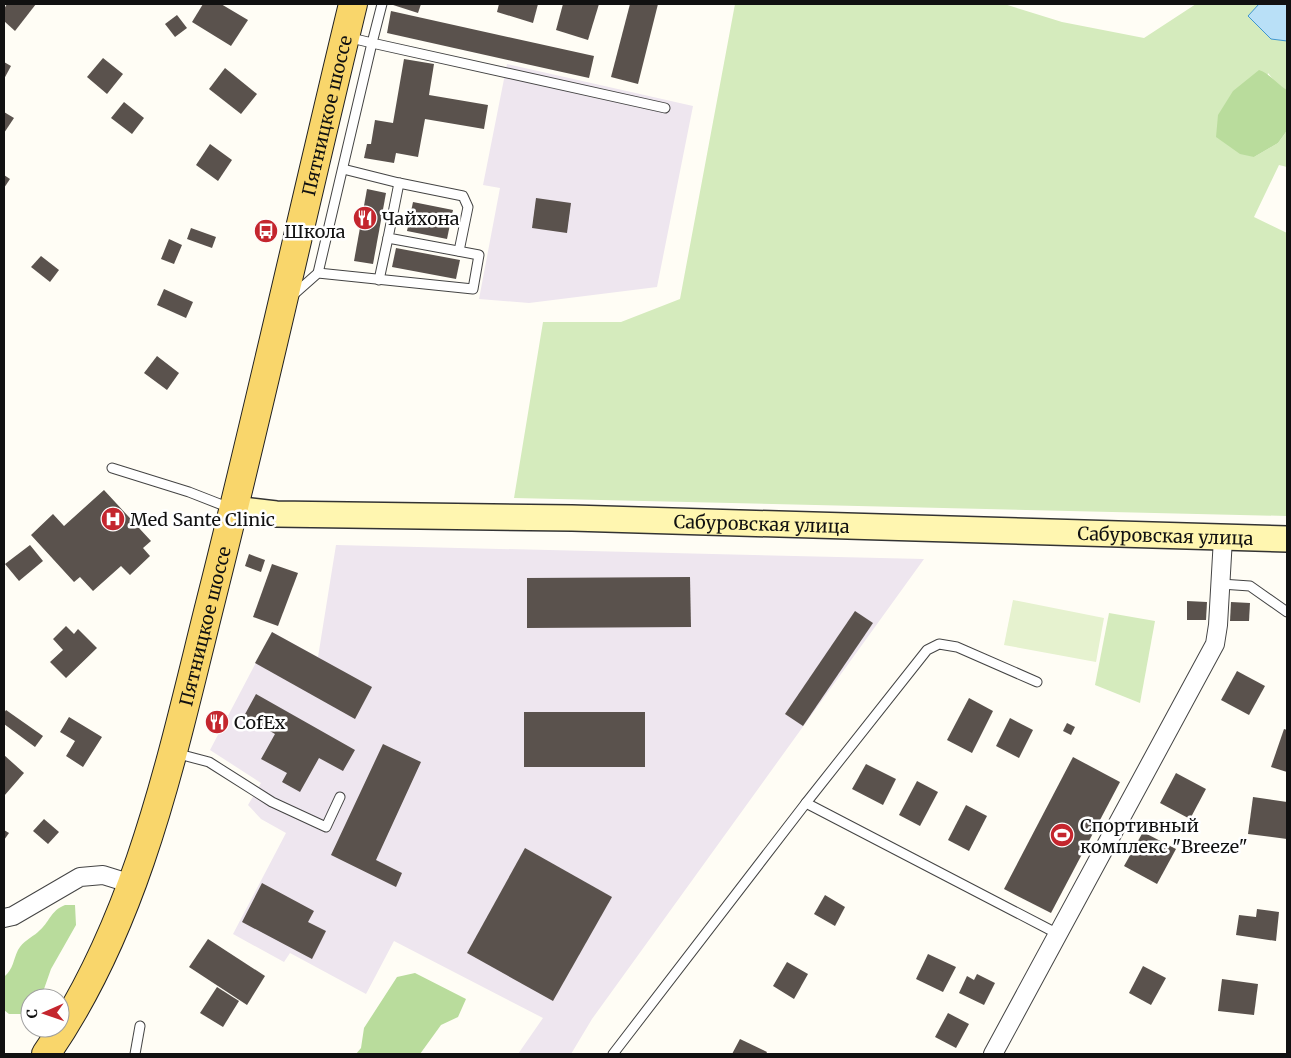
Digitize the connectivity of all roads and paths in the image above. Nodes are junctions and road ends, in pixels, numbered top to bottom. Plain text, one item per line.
1 (353, 4) edge
2 (382, 4) edge
3 (345, 36) junction
4 (372, 43) junction
5 (665, 108) dead end
6 (343, 169) junction
7 (399, 183) junction
8 (388, 238) junction
9 (459, 251) junction
10 (318, 273) junction
11 (379, 280) junction
12 (282, 304) junction
13 (112, 468) dead end
14 (234, 509) junction
15 (1223, 538) junction
16 (1287, 539) edge
17 (1220, 584) junction
18 (1287, 612) edge
19 (1037, 682) dead end
20 (173, 752) junction
21 (340, 797) dead end
22 (806, 803) junction
23 (132, 884) junction
24 (4, 918) edge
25 (1058, 934) junction
26 (140, 1026) dead end
27 (46, 1054) edge
28 (135, 1054) edge
29 (613, 1054) edge
30 (993, 1054) edge

1 - 3 main road, Пятницкое шоссе
2 - 4 lane
3 - 4 lane
3 - 12 main road, Пятницкое шоссе
4 - 5 lane
4 - 6 lane
6 - 7 lane
6 - 10 lane
7 - 8 lane
7 - 9 lane
8 - 9 lane
8 - 11 lane
9 - 11 lane
10 - 11 lane
10 - 12 lane
12 - 14 main road, Пятницкое шоссе
13 - 14 lane
14 - 15 street, Сабуровская улица
14 - 20 main road, Пятницкое шоссе
15 - 16 street, Сабуровская улица
15 - 17 street
17 - 18 lane
17 - 25 street
19 - 22 lane
20 - 21 lane
20 - 23 main road, Пятницкое шоссе
22 - 25 lane
22 - 29 lane
23 - 24 street
23 - 27 main road, Пятницкое шоссе
25 - 30 street
26 - 28 lane

